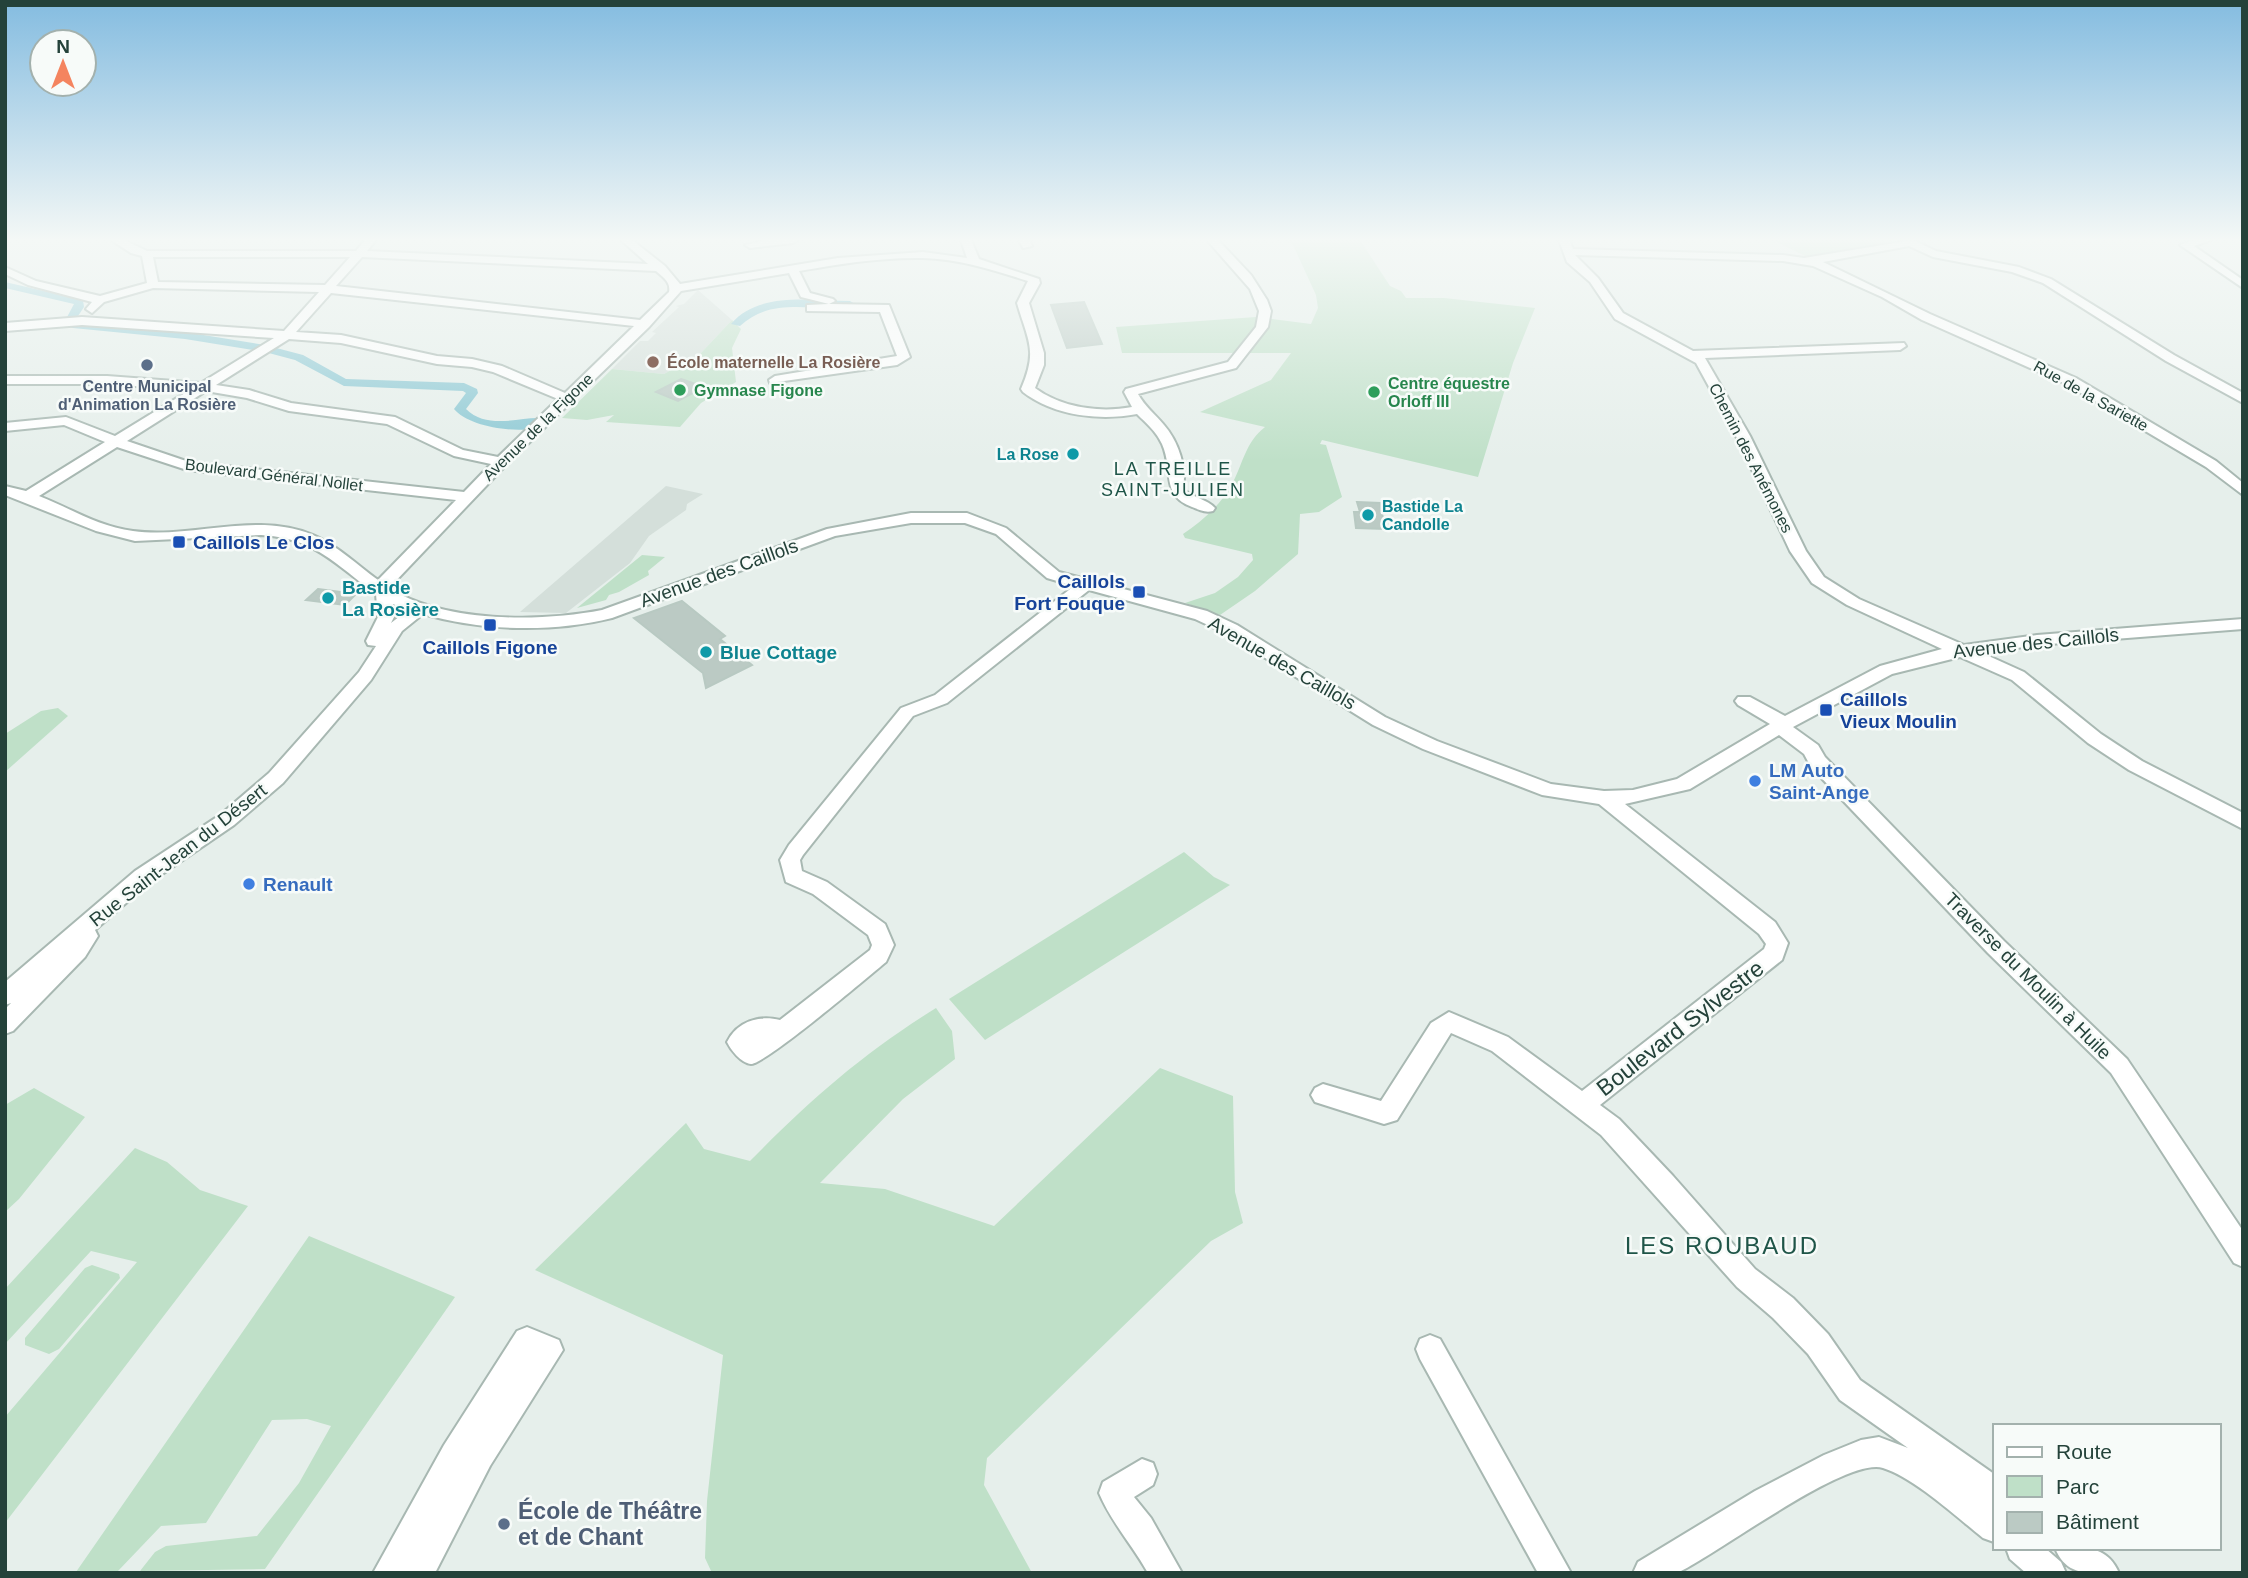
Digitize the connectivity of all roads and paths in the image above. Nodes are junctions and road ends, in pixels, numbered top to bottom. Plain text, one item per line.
1 (84, 314) edge
2 (306, 314) edge
3 (551, 314) edge
4 (655, 314) edge
5 (887, 314) edge
6 (1026, 314) edge
7 (1265, 314) edge
8 (1617, 314) edge
9 (1921, 314) edge
10 (2099, 314) edge
11 (75, 321) junction
12 (645, 324) junction
13 (5, 327) edge
14 (287, 335) junction
15 (1900, 346) dead end
16 (1693, 355) junction
17 (5, 380) edge
18 (775, 380) dead end
19 (203, 387) junction
20 (566, 398) junction
21 (2243, 399) edge
22 (1138, 410) junction
23 (541, 422) joint
24 (5, 427) edge
25 (117, 442) junction
26 (501, 461) junction
27 (5, 490) edge
28 (2243, 491) edge
29 (27, 497) junction
30 (466, 497) junction
31 (1208, 508) dead end
32 (1085, 585) junction
33 (382, 590) junction
34 (420, 608) junction
35 (2243, 624) edge
36 (1962, 650) junction
37 (1744, 701) dead end
38 (1782, 725) junction
39 (1604, 798) junction
40 (2243, 822) edge
41 (92, 914) junction
42 (5, 982) edge
43 (5, 996) edge
44 (5, 1024) edge
45 (783, 1031) dead end
46 (1323, 1095) dead end
47 (1582, 1105) junction
48 (2243, 1254) edge
49 (1430, 1349) dead end
50 (1142, 1474) dead end
51 (1993, 1491) edge
52 (1993, 1526) edge
53 (2023, 1550) edge
54 (2073, 1550) edge
55 (389, 1573) edge
56 (418, 1573) edge
57 (1166, 1573) edge
58 (1555, 1573) edge
59 (1649, 1573) edge
60 (2050, 1573) edge
61 (2103, 1573) edge

1 - 11 street
2 - 14 street
3 - 12 street
4 - 12 street, Avenue de la Figone
5 - 18 street
6 - 22 street
7 - 22 street
8 - 16 street, Chemin des Anémones
9 - 28 street, Rue de la Sariette
10 - 21 street
11 - 13 street
11 - 14 street
12 - 20 street, Avenue de la Figone
14 - 19 street
14 - 20 street
15 - 16 street
16 - 36 street, Chemin des Anémones
17 - 19 street
19 - 25 street
19 - 26 street
20 - 23 street, Avenue de la Figone
22 - 31 street
23 - 26 street, Avenue de la Figone
24 - 25 street, Boulevard Général Nollet
25 - 29 street
25 - 30 street, Boulevard Général Nollet
26 - 30 street, Avenue de la Figone
27 - 29 street, Avenue des Caillols
29 - 33 street, Avenue des Caillols
30 - 33 street, Avenue de la Figone
32 - 34 street, Avenue des Caillols
32 - 39 street, Avenue des Caillols
32 - 45 street
33 - 34 street, Avenue des Caillols
33 - 41 street, Rue Saint-Jean du Désert
34 - 41 street, Rue Saint-Jean du Désert
35 - 36 street, Avenue des Caillols
36 - 38 street, Avenue des Caillols
36 - 40 street, Chemin des Anémones
37 - 38 street, Traverse du Moulin à Huile
38 - 39 street, Avenue des Caillols
38 - 48 street, Traverse du Moulin à Huile
39 - 47 street, Boulevard Sylvestre
41 - 42 street, Rue Saint-Jean du Désert
41 - 43 street, Rue Saint-Jean du Désert
41 - 44 street
46 - 47 street
47 - 51 street, Boulevard Sylvestre
49 - 58 street
50 - 57 street
52 - 59 street
53 - 60 street
54 - 61 street
55 - 56 street

